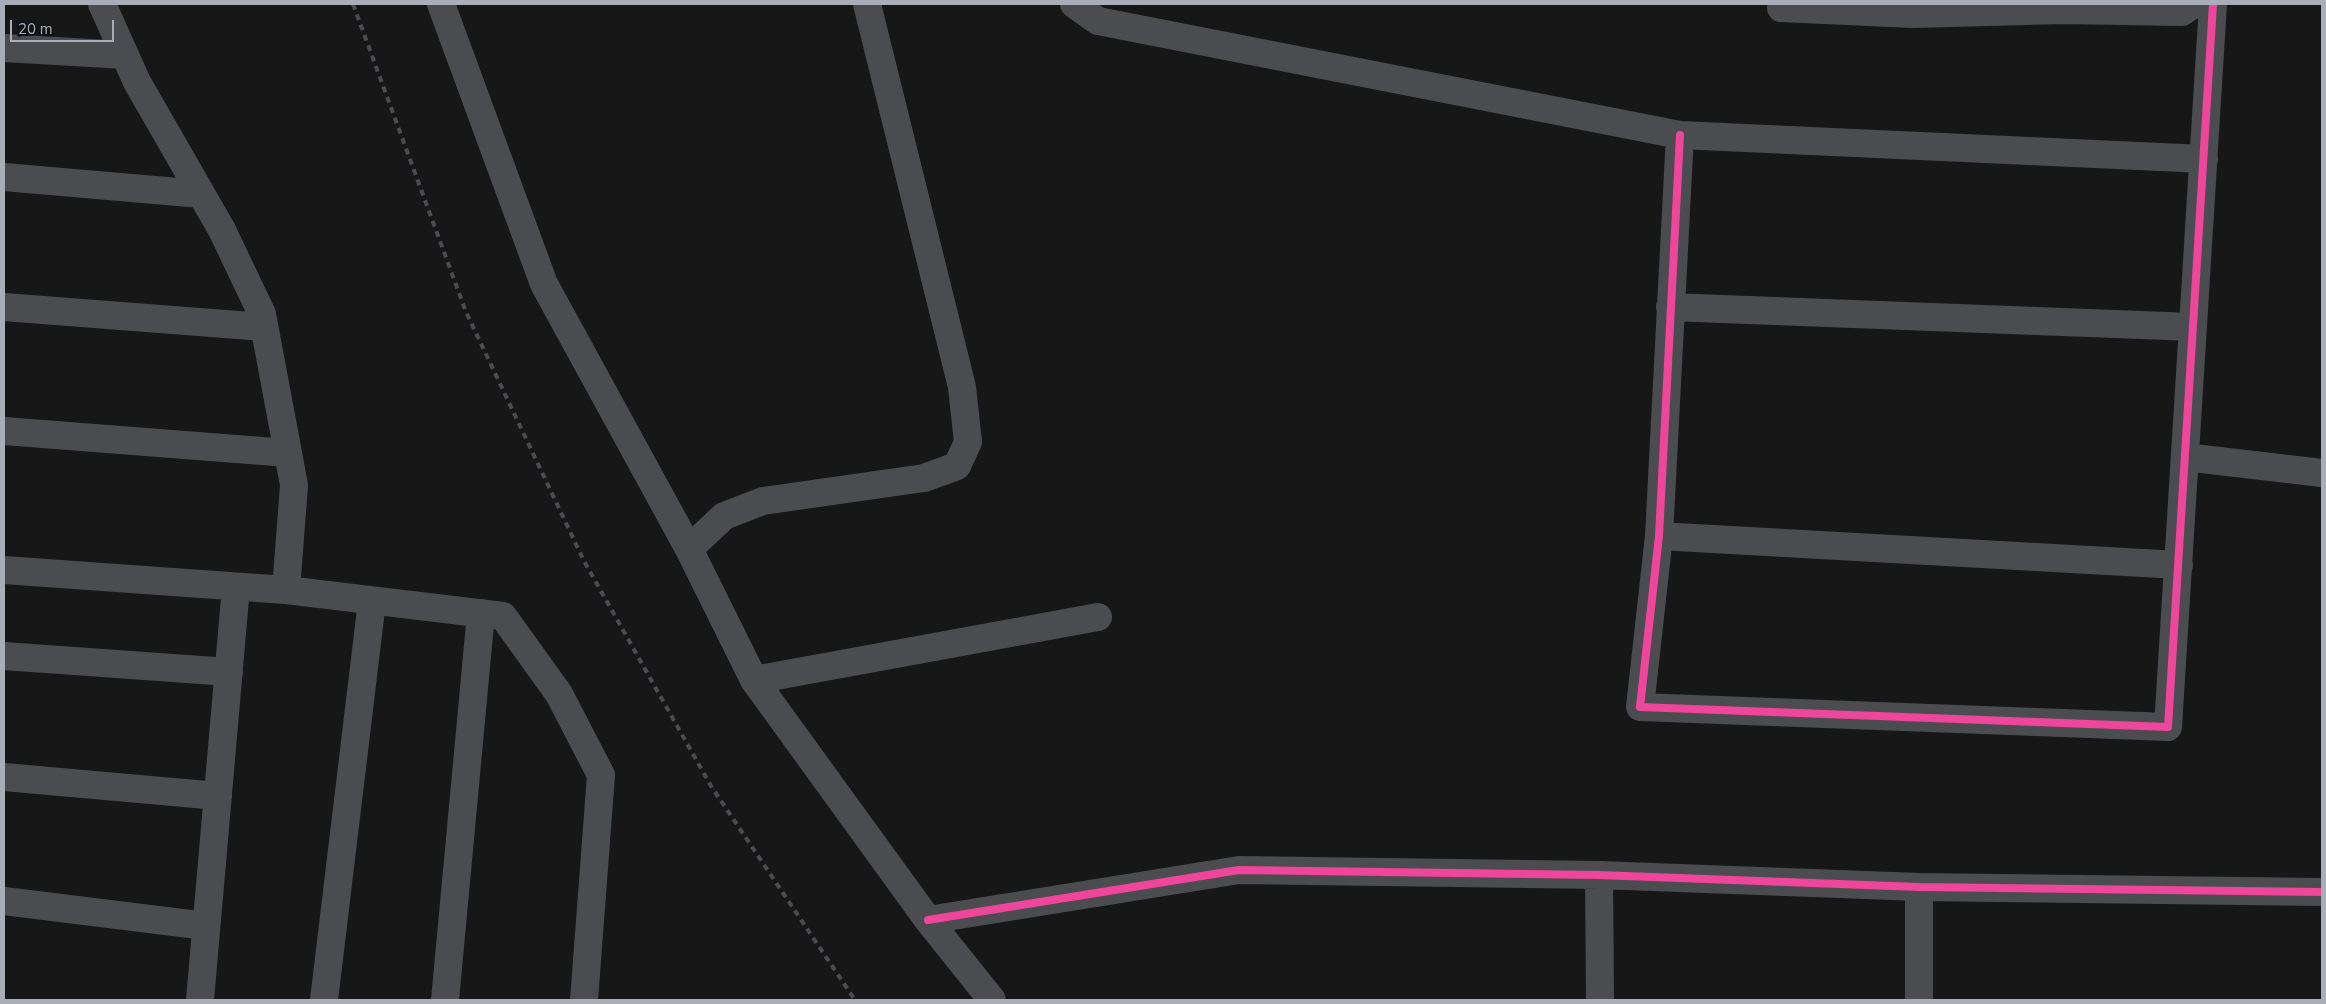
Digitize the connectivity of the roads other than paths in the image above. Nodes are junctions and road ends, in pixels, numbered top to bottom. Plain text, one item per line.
1 (102, 4) edge
2 (441, 4) edge
3 (867, 4) edge
4 (1074, 4) edge
5 (2194, 4) edge
6 (2213, 4) edge
7 (1781, 8) dead end
8 (4, 48) edge
9 (125, 55) junction
10 (1680, 135) junction
11 (2204, 159) junction
12 (4, 177) edge
13 (201, 194) junction
14 (4, 307) edge
15 (1670, 307) junction
16 (264, 327) junction
17 (2193, 327) junction
18 (4, 431) edge
19 (288, 453) junction
20 (2185, 457) junction
21 (2322, 473) edge
22 (1659, 536) junction
23 (689, 549) junction
24 (2179, 565) junction
25 (4, 570) edge
26 (236, 587) junction
27 (286, 590) junction
28 (372, 601) junction
29 (481, 613) junction
30 (1098, 617) dead end
31 (4, 656) edge
32 (229, 672) junction
33 (754, 680) junction
34 (4, 777) edge
35 (218, 796) junction
36 (1599, 875) junction
37 (1919, 887) junction
38 (2322, 892) edge
39 (4, 901) edge
40 (928, 920) junction
41 (206, 926) junction
42 (200, 1000) edge
43 (324, 1000) edge
44 (445, 1000) edge
45 (584, 1000) edge
46 (992, 1000) edge
47 (1600, 1000) edge
48 (1919, 1000) edge

1 - 9 street
2 - 23 street
3 - 23 street
4 - 10 street
5 - 7 street
6 - 11 street
8 - 9 street
9 - 13 street
10 - 11 street
10 - 15 street
11 - 17 street
12 - 13 street
13 - 16 street
14 - 16 street
15 - 17 street
15 - 22 street
16 - 19 street
17 - 20 street
18 - 19 street
19 - 27 street
20 - 21 street
20 - 24 street
22 - 24 street
22 - 24 street
23 - 33 street
25 - 26 street
26 - 27 street
26 - 32 street
27 - 28 street
28 - 29 street
28 - 43 street
29 - 44 street
29 - 45 street
30 - 33 street
31 - 32 street
32 - 35 street
33 - 40 street
34 - 35 street
35 - 41 street
36 - 37 street
36 - 40 street
36 - 47 street
37 - 38 street
37 - 48 street
39 - 41 street
40 - 46 street
41 - 42 street

